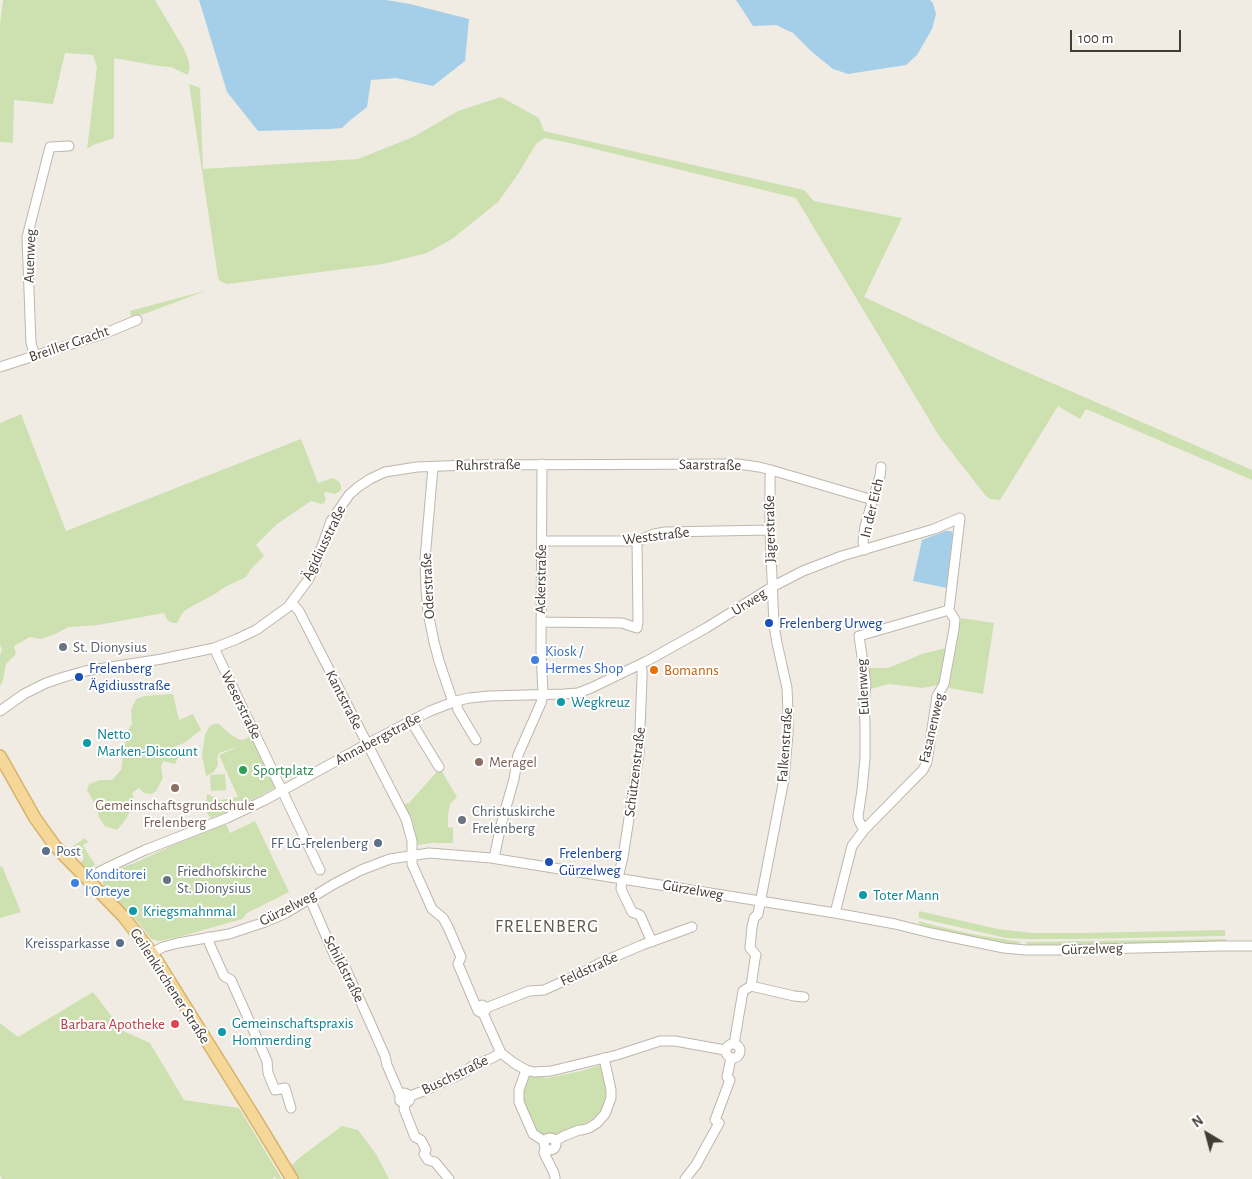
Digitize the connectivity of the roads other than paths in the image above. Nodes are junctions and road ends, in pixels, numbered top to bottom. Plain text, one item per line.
1 (69, 146) dead end
2 (137, 320) dead end
3 (35, 356) junction
4 (0, 367) edge
5 (542, 464) junction
6 (433, 467) junction
7 (881, 467) dead end
8 (771, 470) junction
9 (874, 500) junction
10 (960, 518) joint
11 (770, 530) junction
12 (637, 540) junction
13 (542, 542) junction
14 (865, 550) junction
15 (772, 587) junction
16 (292, 603) junction
17 (949, 610) junction
18 (541, 622) junction
19 (214, 648) junction
20 (640, 665) junction
21 (543, 694) junction
22 (455, 702) junction
23 (0, 711) edge
24 (411, 720) junction
25 (476, 740) dead end
26 (367, 744) junction
27 (0, 756) edge
28 (439, 767) dead end
29 (282, 791) junction
30 (864, 830) junction
31 (413, 854) junction
32 (494, 858) junction
33 (320, 870) dead end
34 (620, 878) junction
35 (89, 882) junction
36 (310, 899) junction
37 (761, 902) junction
38 (835, 913) junction
39 (692, 927) dead end
40 (208, 938) junction
41 (652, 942) junction
42 (1252, 946) edge
43 (152, 953) junction
44 (751, 986) junction
45 (804, 997) dead end
46 (481, 1009) junction
47 (734, 1044) junction
48 (725, 1050) junction
49 (501, 1052) junction
50 (604, 1058) junction
51 (731, 1058) junction
52 (526, 1070) junction
53 (405, 1098) junction
54 (291, 1108) dead end
55 (544, 1144) junction
56 (555, 1178) dead end
57 (292, 1179) edge
58 (449, 1179) edge
59 (685, 1179) edge

1 - 3 street, Auenweg
2 - 3 street, Breiller Gracht
3 - 4 street, Breiller Gracht
5 - 6 street, Ruhrstraße
5 - 8 street, Saarstraße
5 - 13 street, Ackerstraße
6 - 16 street, Ägidiusstraße
6 - 22 street, Oderstraße
7 - 9 street, In der Eich
8 - 9 street, Saarstraße
8 - 11 street, Jägerstraße
9 - 14 street, In der Eich
10 - 14 street, Urweg
10 - 17 street, Fasanenweg
11 - 12 street, Weststraße
11 - 15 street, Jägerstraße
12 - 13 street, Weststraße
12 - 18 street
13 - 18 street, Ackerstraße
14 - 15 street, Urweg
15 - 20 street, Urweg
15 - 37 street, Falkenstraße
16 - 19 street, Ägidiusstraße
16 - 26 street, Kantstraße
17 - 30 street, Fasanenweg
17 - 30 street, Eulenweg
18 - 21 street, Ackerstraße
19 - 23 street, Ägidiusstraße
19 - 29 street, Weserstraße
20 - 21 street, Urweg
20 - 34 street, Schützenstraße
21 - 22 street, Annabergstraße
21 - 32 street
22 - 24 street, Annabergstraße
22 - 25 street, Oderstraße
24 - 26 street, Annabergstraße
24 - 28 street
26 - 29 street, Annabergstraße
26 - 31 street, Kantstraße
27 - 35 main road, Geilenkirchener Straße
29 - 33 street, Weserstraße
29 - 35 street, Annabergstraße
30 - 38 street, Fasanenweg
31 - 32 street, Gürzelweg
31 - 36 street, Gürzelweg
31 - 46 street, Kantstraße
32 - 34 street, Gürzelweg
34 - 37 street, Gürzelweg
34 - 41 street
35 - 43 main road, Geilenkirchener Straße
36 - 40 street, Gürzelweg
36 - 53 street, Schildstraße
37 - 38 street, Gürzelweg
37 - 44 street
38 - 42 street, Gürzelweg
39 - 41 street, Feldstraße
40 - 43 street, Gürzelweg
40 - 54 street
41 - 46 street, Feldstraße
43 - 57 main road, Geilenkirchener Straße
44 - 45 street
44 - 47 street
46 - 49 street
47 - 48 street
47 - 51 street
48 - 50 street
48 - 51 street
49 - 52 street
49 - 53 street, Buschstraße
50 - 52 street
50 - 55 street
51 - 59 street
52 - 55 street
53 - 58 street, Schildstraße
55 - 56 street

